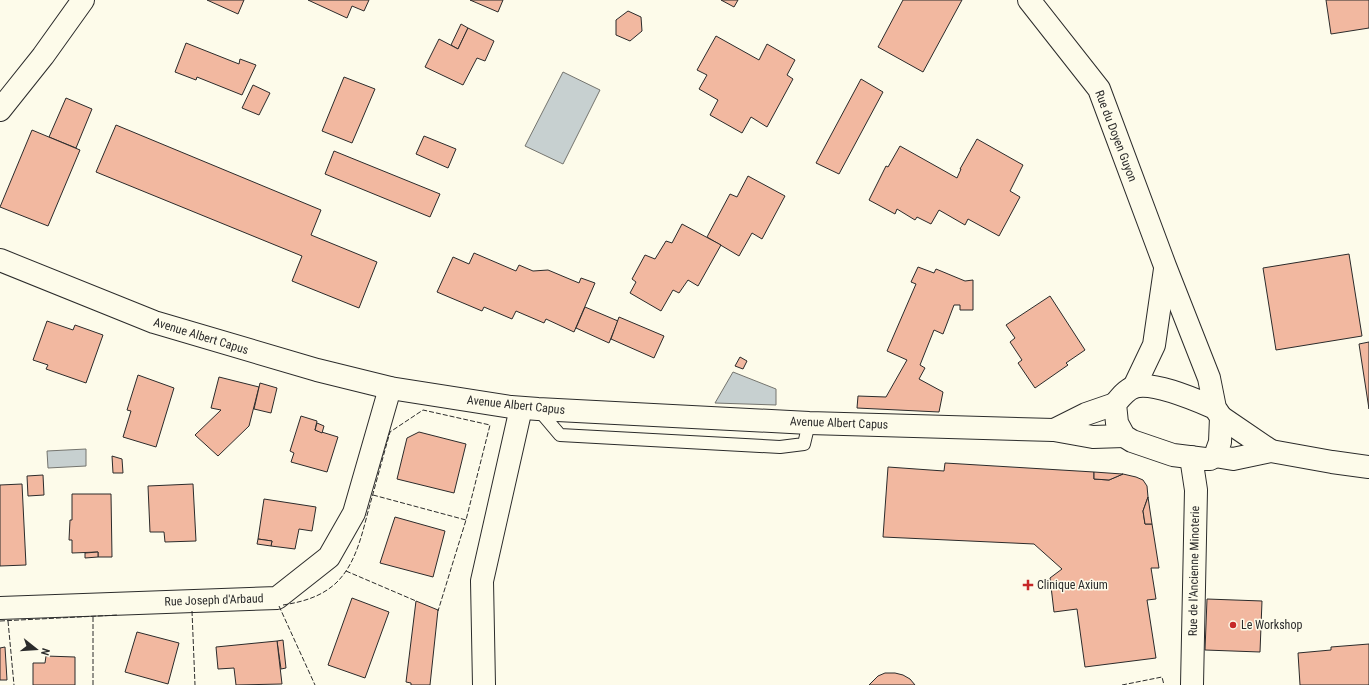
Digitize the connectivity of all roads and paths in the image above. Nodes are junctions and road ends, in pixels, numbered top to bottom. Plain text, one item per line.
1 (83, 0) edge
2 (1029, 0) edge
3 (0, 110) edge
4 (0, 260) edge
5 (1165, 266) junction
6 (1134, 387) junction
7 (390, 388) junction
8 (1115, 404) junction
9 (529, 409) junction
10 (1218, 412) junction
11 (1054, 430) junction
12 (1124, 436) junction
13 (1271, 452) junction
14 (1215, 456) junction
15 (1191, 457) junction
16 (1369, 467) edge
17 (0, 608) edge
18 (484, 685) edge
19 (1192, 685) edge

1 - 3 street
2 - 5 street, Rue du Doyen Guyon
4 - 7 street, Avenue Albert Capus
5 - 6 street, Rue du Doyen Guyon
5 - 10 street, Rue du Doyen Guyon
6 - 8 street
6 - 10 street
7 - 9 street, Avenue Albert Capus
7 - 17 street, Rue Joseph d'Arbaud
8 - 11 street, Avenue Albert Capus
8 - 12 street
9 - 11 street, Avenue Albert Capus
9 - 18 street
10 - 13 street
10 - 14 street, Rue du Doyen Guyon
11 - 12 street, Avenue Albert Capus
12 - 15 street
13 - 14 street
13 - 16 street
14 - 15 street
15 - 19 street, Rue de l'Ancienne Minoterie

